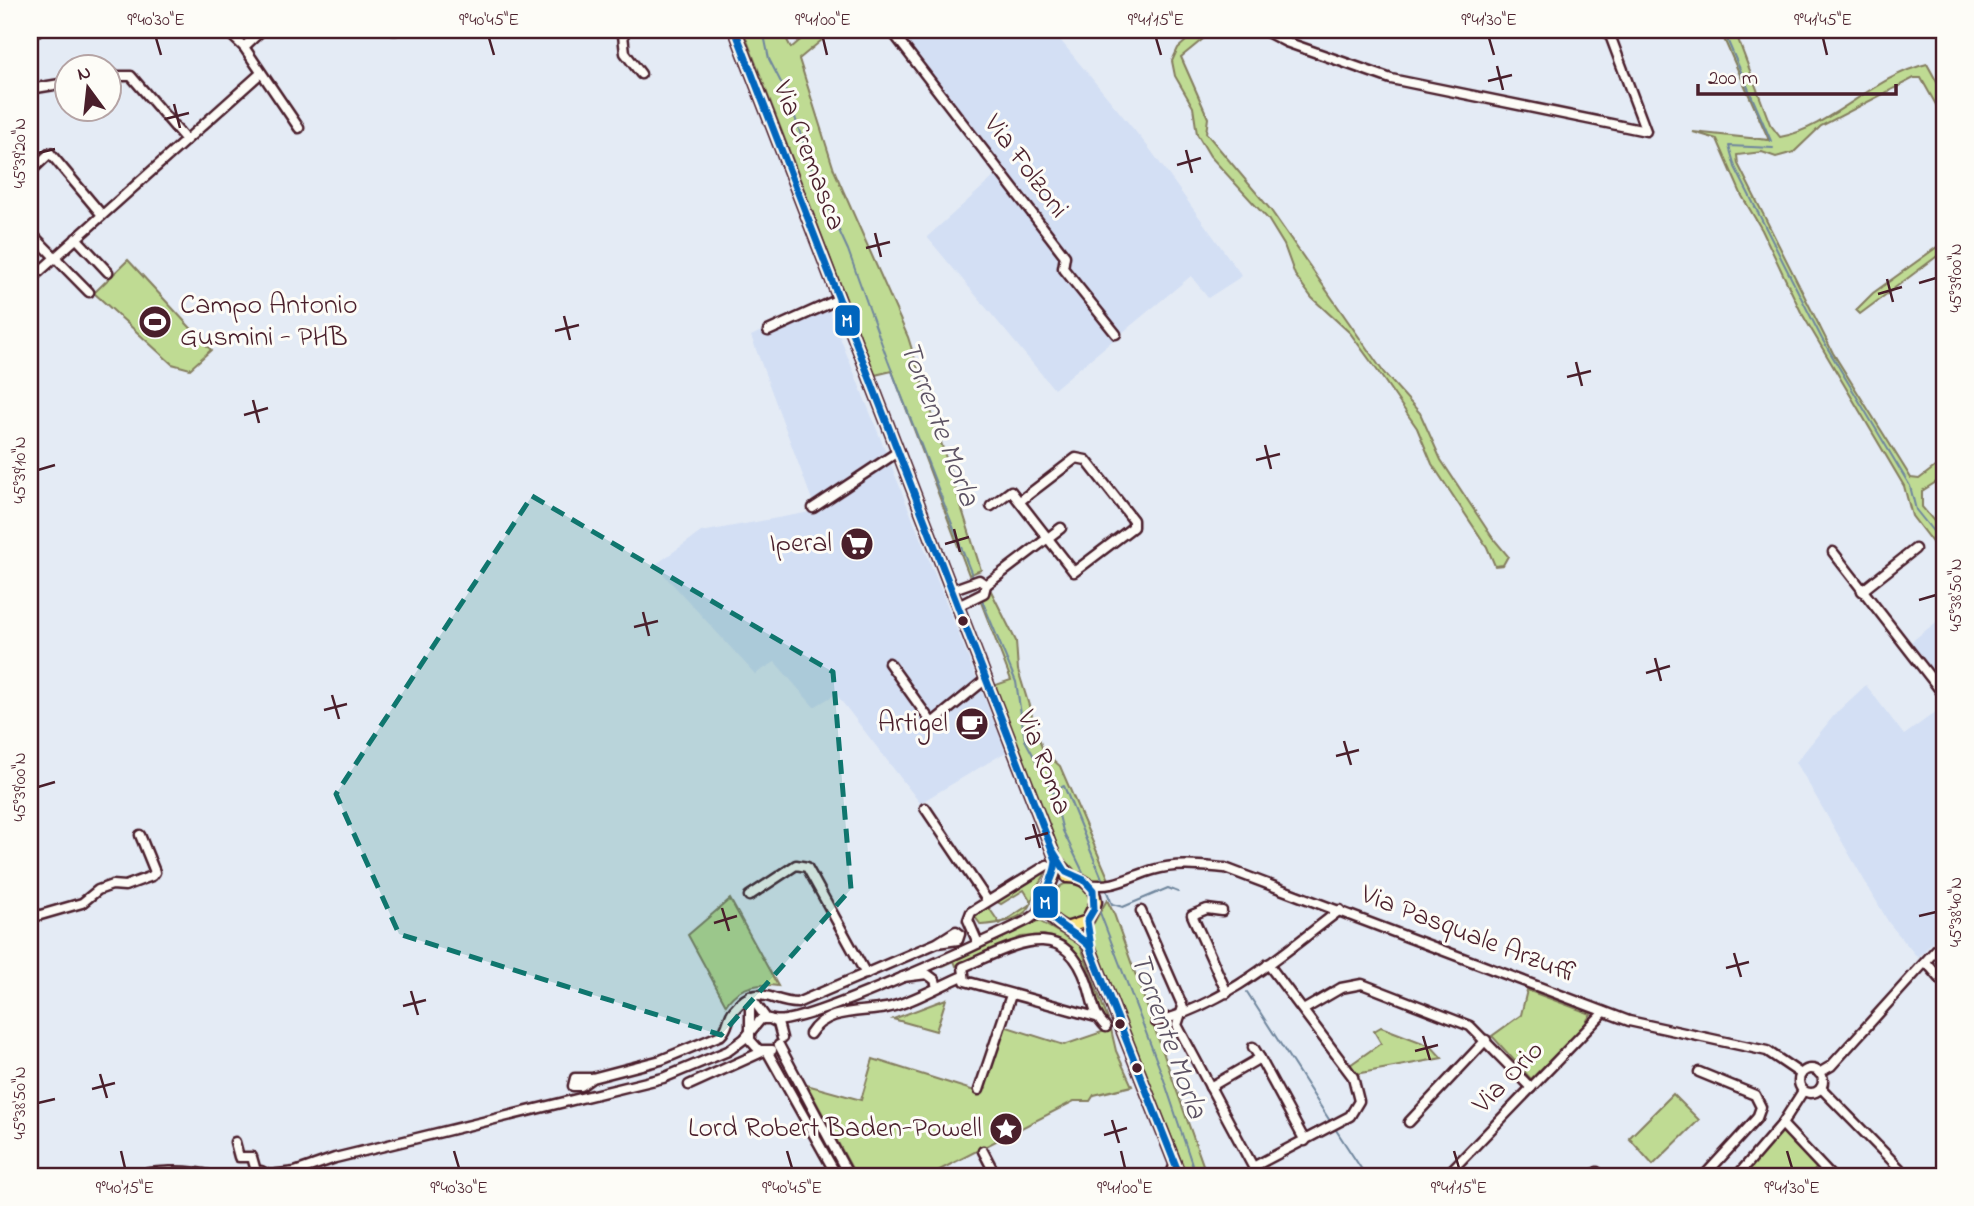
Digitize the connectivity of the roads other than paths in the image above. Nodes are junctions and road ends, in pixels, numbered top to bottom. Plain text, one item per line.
1 (38, 30) edge
2 (226, 30) edge
3 (262, 30) edge
4 (619, 30) edge
5 (735, 30) edge
6 (891, 30) edge
7 (1263, 30) edge
8 (1608, 30) edge
9 (30, 37) edge
10 (244, 47) junction
11 (261, 74) junction
12 (641, 74) dead end
13 (122, 76) edge
14 (52, 85) edge
15 (30, 89) edge
16 (299, 128) dead end
17 (186, 140) junction
18 (30, 172) edge
19 (102, 215) junction
20 (30, 232) edge
21 (76, 238) junction
22 (54, 257) junction
23 (108, 272) dead end
24 (30, 280) edge
25 (89, 292) dead end
26 (839, 299) junction
27 (768, 331) dead end
28 (1116, 334) dead end
29 (900, 451) junction
30 (1020, 501) junction
31 (991, 506) dead end
32 (813, 508) dead end
33 (1061, 528) dead end
34 (1048, 538) junction
35 (1915, 549) dead end
36 (1833, 552) dead end
37 (980, 588) junction
38 (951, 590) junction
39 (1862, 590) junction
40 (958, 606) junction
41 (889, 663) dead end
42 (986, 680) junction
43 (1944, 695) edge
44 (925, 808) dead end
45 (140, 835) dead end
46 (1052, 862) junction
47 (1071, 876) junction
48 (1054, 883) junction
49 (1116, 883) junction
50 (1089, 884) junction
51 (749, 896) dead end
52 (1045, 899) junction
53 (987, 900) junction
54 (1096, 902) junction
55 (1340, 910) junction
56 (1140, 911) dead end
57 (1222, 911) dead end
58 (30, 918) edge
59 (1051, 918) junction
60 (1028, 920) junction
61 (1087, 921) junction
62 (1069, 927) junction
63 (1944, 941) edge
64 (937, 943) dead end
65 (978, 943) junction
66 (1089, 946) junction
67 (949, 957) junction
68 (1926, 961) junction
69 (1268, 964) junction
70 (866, 974) junction
71 (963, 976) junction
72 (900, 977) junction
73 (1944, 983) edge
74 (938, 986) junction
75 (1227, 993) junction
76 (1011, 995) junction
77 (750, 996) junction
78 (777, 996) junction
79 (1305, 1009) junction
80 (1604, 1012) junction
81 (731, 1013) junction
82 (809, 1015) junction
83 (1178, 1016) junction
84 (1096, 1017) junction
85 (753, 1018) junction
86 (768, 1018) junction
87 (1156, 1022) dead end
88 (1106, 1027) dead end
89 (750, 1031) junction
90 (810, 1034) dead end
91 (1486, 1040) junction
92 (780, 1041) junction
93 (1253, 1046) dead end
94 (762, 1050) junction
95 (728, 1051) junction
96 (1260, 1058) junction
97 (1699, 1072) dead end
98 (1819, 1073) junction
99 (1801, 1074) junction
100 (592, 1077) dead end
101 (689, 1085) dead end
102 (1210, 1087) junction
103 (1531, 1088) junction
104 (1821, 1088) junction
105 (979, 1090) dead end
106 (1803, 1091) junction
107 (1409, 1122) dead end
108 (1782, 1124) junction
109 (1305, 1141) junction
110 (235, 1142) dead end
111 (983, 1151) dead end
112 (1174, 1164) junction
113 (1822, 1166) junction
114 (1253, 1167) junction
115 (292, 1174) edge
116 (249, 1175) edge
117 (124, 1176) edge
118 (214, 1176) edge
119 (269, 1176) edge
120 (837, 1176) edge
121 (849, 1176) edge
122 (996, 1176) edge
123 (1170, 1176) edge
124 (1180, 1176) edge
125 (1258, 1176) edge
126 (1446, 1176) edge
127 (1704, 1176) edge
128 (1737, 1176) edge
129 (1814, 1176) edge
130 (1831, 1176) edge
131 (1907, 1176) edge

1 - 9 street
2 - 10 street
3 - 10 street
4 - 12 street
5 - 26 main road, Via Cremasca
6 - 28 street, Via Folzoni
7 - 8 street
10 - 11 street
11 - 16 street
11 - 17 street
13 - 17 street
14 - 15 street
17 - 19 street
18 - 19 street
19 - 21 street
20 - 22 street
21 - 22 street
21 - 23 street
22 - 24 street
22 - 25 street
26 - 27 street
26 - 29 main road, Via Cremasca
29 - 32 street
29 - 38 main road, Via Cremasca
30 - 31 street
30 - 34 street
30 - 34 street
33 - 34 street
34 - 37 street
35 - 39 street
36 - 39 street
37 - 38 street
37 - 40 street
38 - 40 main road, Via Cremasca
39 - 43 street
40 - 42 main road, Via Cremasca
41 - 42 street
42 - 46 main road, Via Roma
44 - 53 street
45 - 58 street
46 - 47 main road, Via Roma
46 - 48 main road, Via Roma
46 - 53 street
47 - 48 main road
47 - 50 main road, Via Roma
48 - 52 main road, Via Roma
49 - 50 street, Via Pasquale Arzuffi
49 - 54 street, Via Pasquale Arzuffi
49 - 55 street, Via Pasquale Arzuffi
50 - 54 main road
51 - 70 street
52 - 59 main road
52 - 60 street
53 - 65 street
54 - 61 main road
55 - 69 street
55 - 80 street, Via Pasquale Arzuffi
56 - 83 street
57 - 75 street
59 - 60 street
59 - 62 main road
60 - 65 street
61 - 62 main road
61 - 66 main road
62 - 66 main road
63 - 68 street
64 - 70 street
65 - 67 street
66 - 112 main road
67 - 72 street
67 - 74 street
68 - 73 street
68 - 98 street
69 - 75 street
69 - 79 street
70 - 78 street
71 - 74 street
71 - 76 street
71 - 84 street
72 - 74 street
72 - 82 street
74 - 90 street
75 - 83 street
76 - 84 street
76 - 105 street
77 - 78 street
77 - 81 street
77 - 85 street
77 - 86 street
78 - 86 street
79 - 91 street
79 - 109 street
80 - 99 street, Via Pasquale Arzuffi
80 - 103 street, Via Orio
81 - 85 street
81 - 100 street
82 - 86 street
82 - 92 street
83 - 87 street
83 - 102 street
84 - 88 street
85 - 89 street
86 - 89 street
86 - 92 street
89 - 94 street
89 - 95 street
91 - 103 street
91 - 107 street
92 - 94 street
92 - 121 street
93 - 96 street
94 - 95 street
94 - 101 street
94 - 120 street
95 - 115 street
96 - 102 street
96 - 109 street
97 - 127 street
98 - 99 street
98 - 104 street
99 - 106 street
102 - 114 street
103 - 126 street, Via Orio
104 - 106 street
104 - 131 street
106 - 108 street
108 - 113 street
108 - 128 street
109 - 114 street
110 - 116 street
111 - 122 street
112 - 123 street
112 - 124 main road
113 - 129 street
113 - 130 street
114 - 125 street
115 - 119 street
116 - 119 street
117 - 118 street

